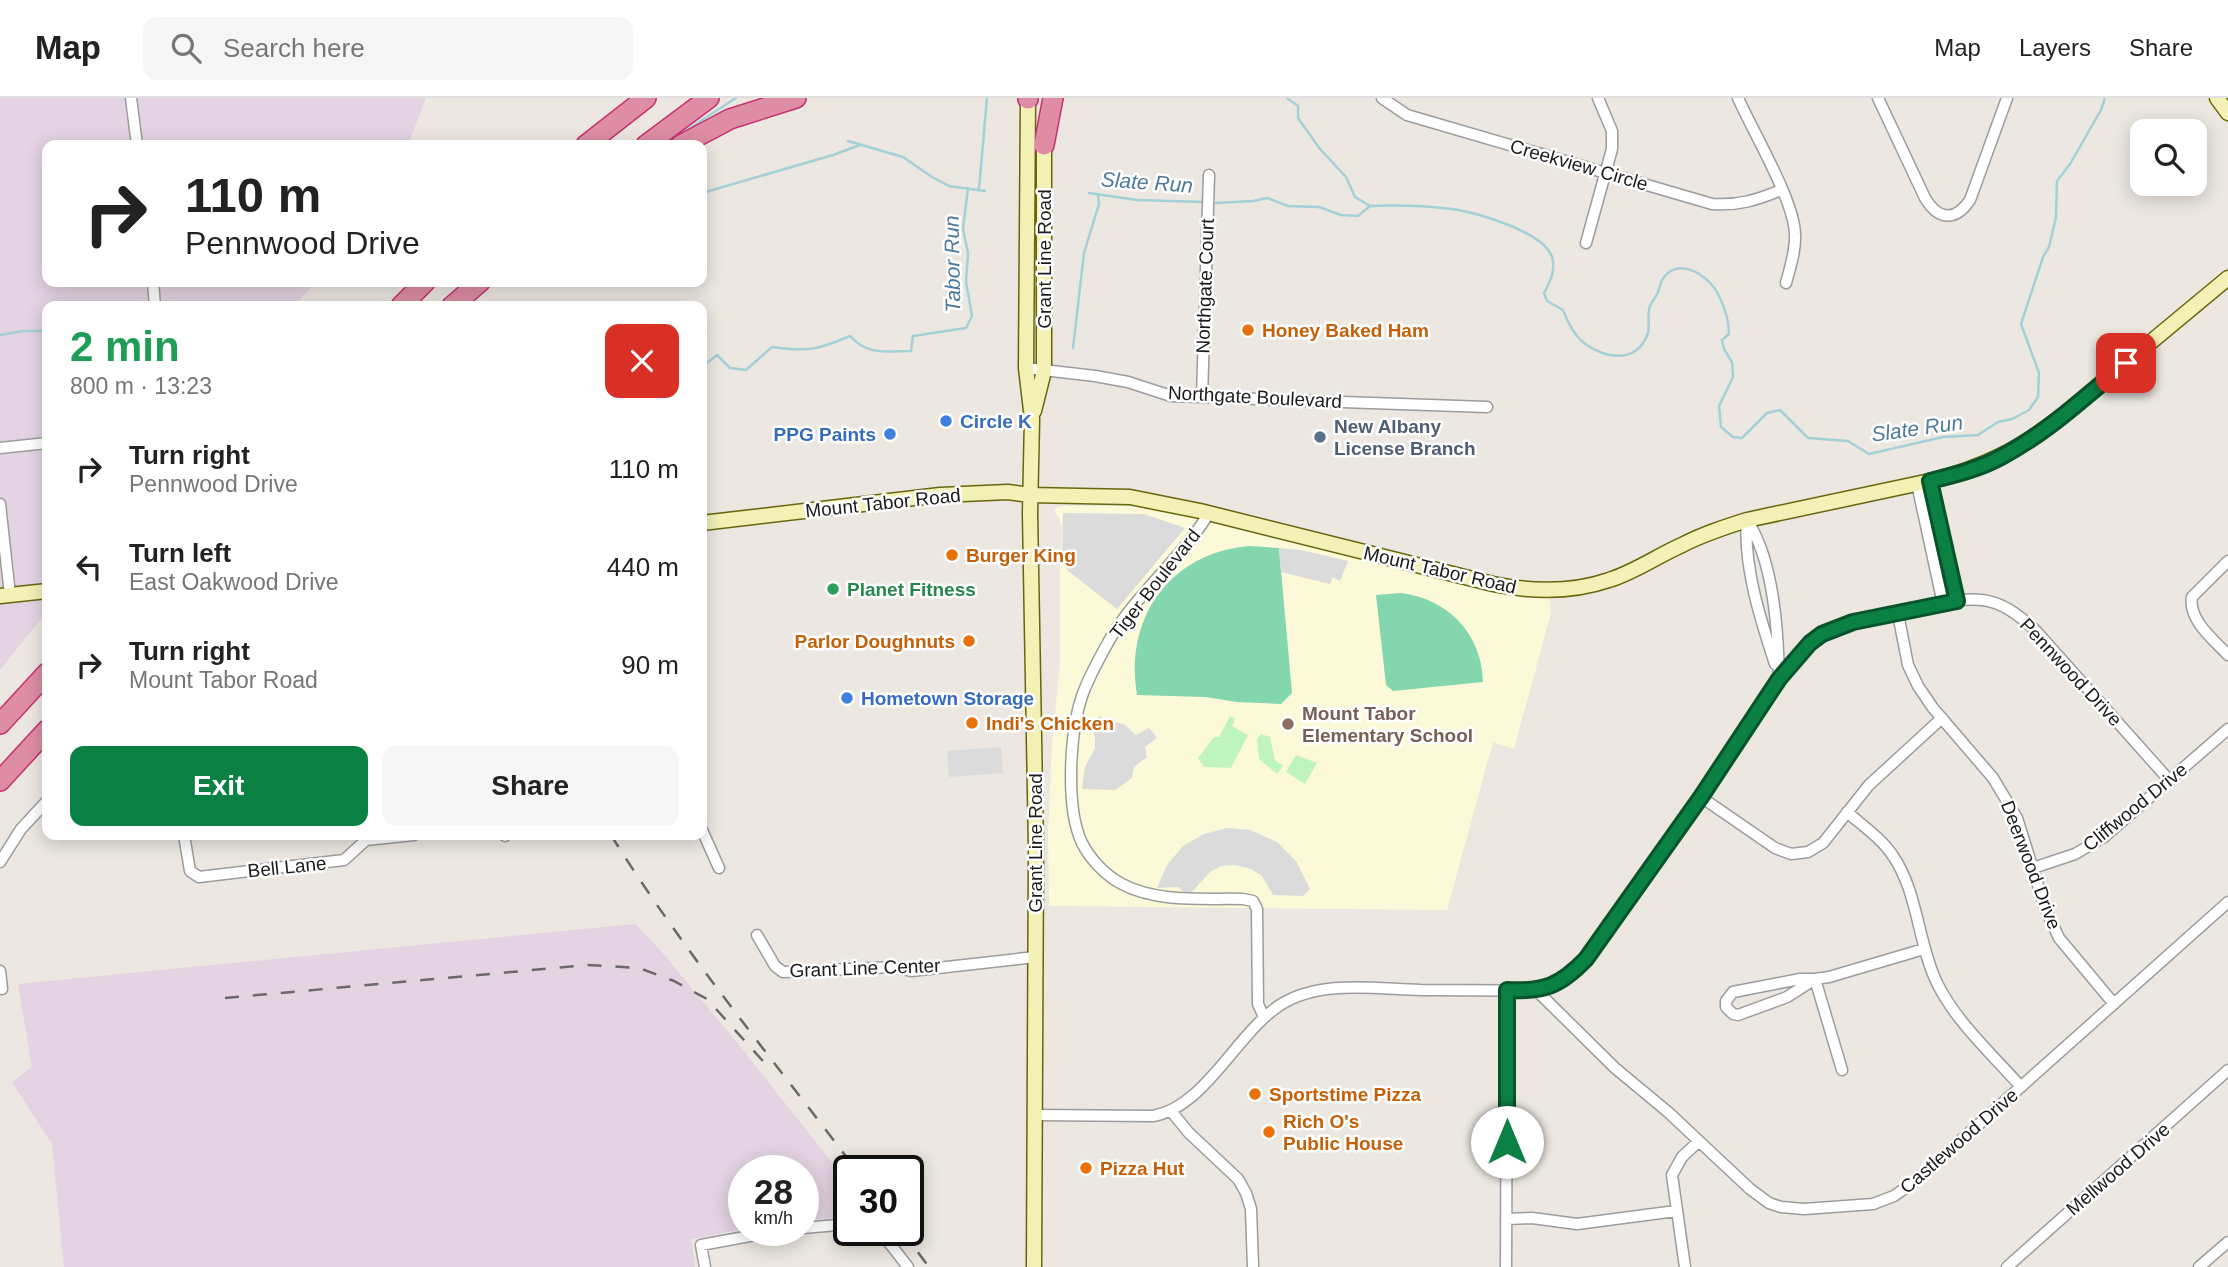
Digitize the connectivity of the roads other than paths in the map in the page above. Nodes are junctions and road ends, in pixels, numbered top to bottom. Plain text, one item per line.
1 (131, 98) edge
2 (631, 98) edge
3 (646, 98) edge
4 (709, 98) edge
5 (796, 98) edge
6 (1028, 98) edge
7 (1044, 98) edge
8 (1053, 98) edge
9 (1382, 98) edge
10 (1598, 98) edge
11 (1738, 98) edge
12 (1878, 98) edge
13 (2007, 98) edge
14 (2217, 98) edge
15 (2228, 113) edge
16 (135, 140) edge
17 (585, 140) edge
18 (592, 140) edge
19 (653, 140) edge
20 (690, 140) edge
21 (1044, 145) junction
22 (1605, 173) junction
23 (1209, 175) dead end
24 (1781, 190) junction
25 (1586, 243) dead end
26 (2228, 278) edge
27 (1786, 283) dead end
28 (420, 287) edge
29 (474, 287) edge
30 (406, 301) edge
31 (458, 301) edge
32 (1026, 368) junction
33 (1044, 371) junction
34 (1202, 397) junction
35 (1487, 407) dead end
36 (1031, 419) junction
37 (42, 444) edge
38 (0, 449) edge
39 (1923, 483) junction
40 (1030, 495) junction
41 (0, 504) edge
42 (1209, 513) junction
43 (1747, 520) junction
44 (707, 522) edge
45 (2228, 561) edge
46 (42, 592) edge
47 (5, 596) edge
48 (1957, 601) junction
49 (1943, 604) junction
50 (1898, 614) junction
51 (2228, 655) edge
52 (42, 678) edge
53 (1779, 679) junction
54 (1942, 718) junction
55 (0, 724) edge
56 (2228, 730) edge
57 (42, 735) edge
58 (0, 781) edge
59 (2170, 781) junction
60 (1701, 797) junction
61 (42, 806) edge
62 (1847, 812) junction
63 (185, 840) edge
64 (366, 840) edge
65 (706, 840) edge
66 (0, 862) edge
67 (719, 869) dead end
68 (2033, 869) junction
69 (2228, 902) edge
70 (757, 935) dead end
71 (1924, 949) junction
72 (1035, 957) junction
73 (0, 971) edge
74 (1815, 979) junction
75 (2, 989) dead end
76 (1507, 990) junction
77 (1536, 990) junction
78 (2114, 1004) junction
79 (1264, 1017) junction
80 (1842, 1070) dead end
81 (2228, 1070) edge
82 (2021, 1087) junction
83 (1171, 1111) junction
84 (1035, 1115) junction
85 (1698, 1142) junction
86 (1676, 1212) junction
87 (1506, 1219) junction
88 (728, 1240) edge
89 (2228, 1242) edge
90 (892, 1246) edge
91 (705, 1267) edge
92 (908, 1267) edge
93 (1034, 1267) edge
94 (1253, 1267) edge
95 (1506, 1267) edge
96 (1685, 1267) edge
97 (2007, 1267) edge
98 (2199, 1267) edge

1 - 16 street
2 - 17 highway
3 - 18 highway
4 - 19 highway
5 - 20 highway
6 - 32 street, Grant Line Road
7 - 21 street, Grant Line Road
8 - 21 highway
9 - 22 street, Creekview Circle
10 - 22 street
11 - 24 street
12 - 13 street
14 - 15 street
21 - 33 street, Grant Line Road
22 - 24 street, Creekview Circle
22 - 25 street
23 - 34 street, Northgate Court
24 - 27 street
26 - 39 street, Mount Tabor Road
28 - 30 highway
29 - 31 highway
32 - 33 street, Northgate Boulevard
32 - 36 street, Grant Line Road
33 - 34 street, Northgate Boulevard
33 - 36 street, Grant Line Road
34 - 35 street, Northgate Boulevard
36 - 40 street, Grant Line Road
37 - 38 street
39 - 43 street, Mount Tabor Road
39 - 48 street
39 - 49 street
40 - 42 street, Mount Tabor Road
40 - 44 street, Mount Tabor Road
40 - 72 street, Grant Line Road
41 - 47 street
42 - 43 street, Mount Tabor Road
42 - 79 street, Tiger Boulevard
43 - 53 street
45 - 51 street
46 - 47 street
48 - 49 street, Pennwood Drive
48 - 59 street, Pennwood Drive
49 - 50 street, Pennwood Drive
50 - 53 street, Pennwood Drive
50 - 54 street, Deerwood Drive
52 - 55 highway
53 - 60 street, Pennwood Drive
54 - 62 street
54 - 68 street, Deerwood Drive
56 - 59 street, Cliffwood Drive
57 - 58 highway
59 - 68 street, Cliffwood Drive
60 - 62 street
60 - 77 street, Pennwood Drive
61 - 66 street
62 - 71 street
63 - 64 street, Bell Lane
65 - 67 street
68 - 78 street, Deerwood Drive
69 - 78 street, Castlewood Drive
70 - 72 street, Grant Line Center
71 - 74 street
71 - 82 street
72 - 84 street, Grant Line Road
73 - 75 street
74 - 74 street
74 - 80 street
76 - 77 street, Pennwood Drive
76 - 79 street, Pennwood Drive
76 - 87 street
77 - 85 street, Castlewood Drive
78 - 82 street, Castlewood Drive
79 - 83 street, Pennwood Drive
81 - 97 street, Mellwood Drive
82 - 85 street, Castlewood Drive
83 - 84 street
83 - 94 street
84 - 93 street, Grant Line Road
85 - 86 street
86 - 87 street
86 - 96 street
87 - 95 street
88 - 91 street
89 - 98 street
90 - 92 street

